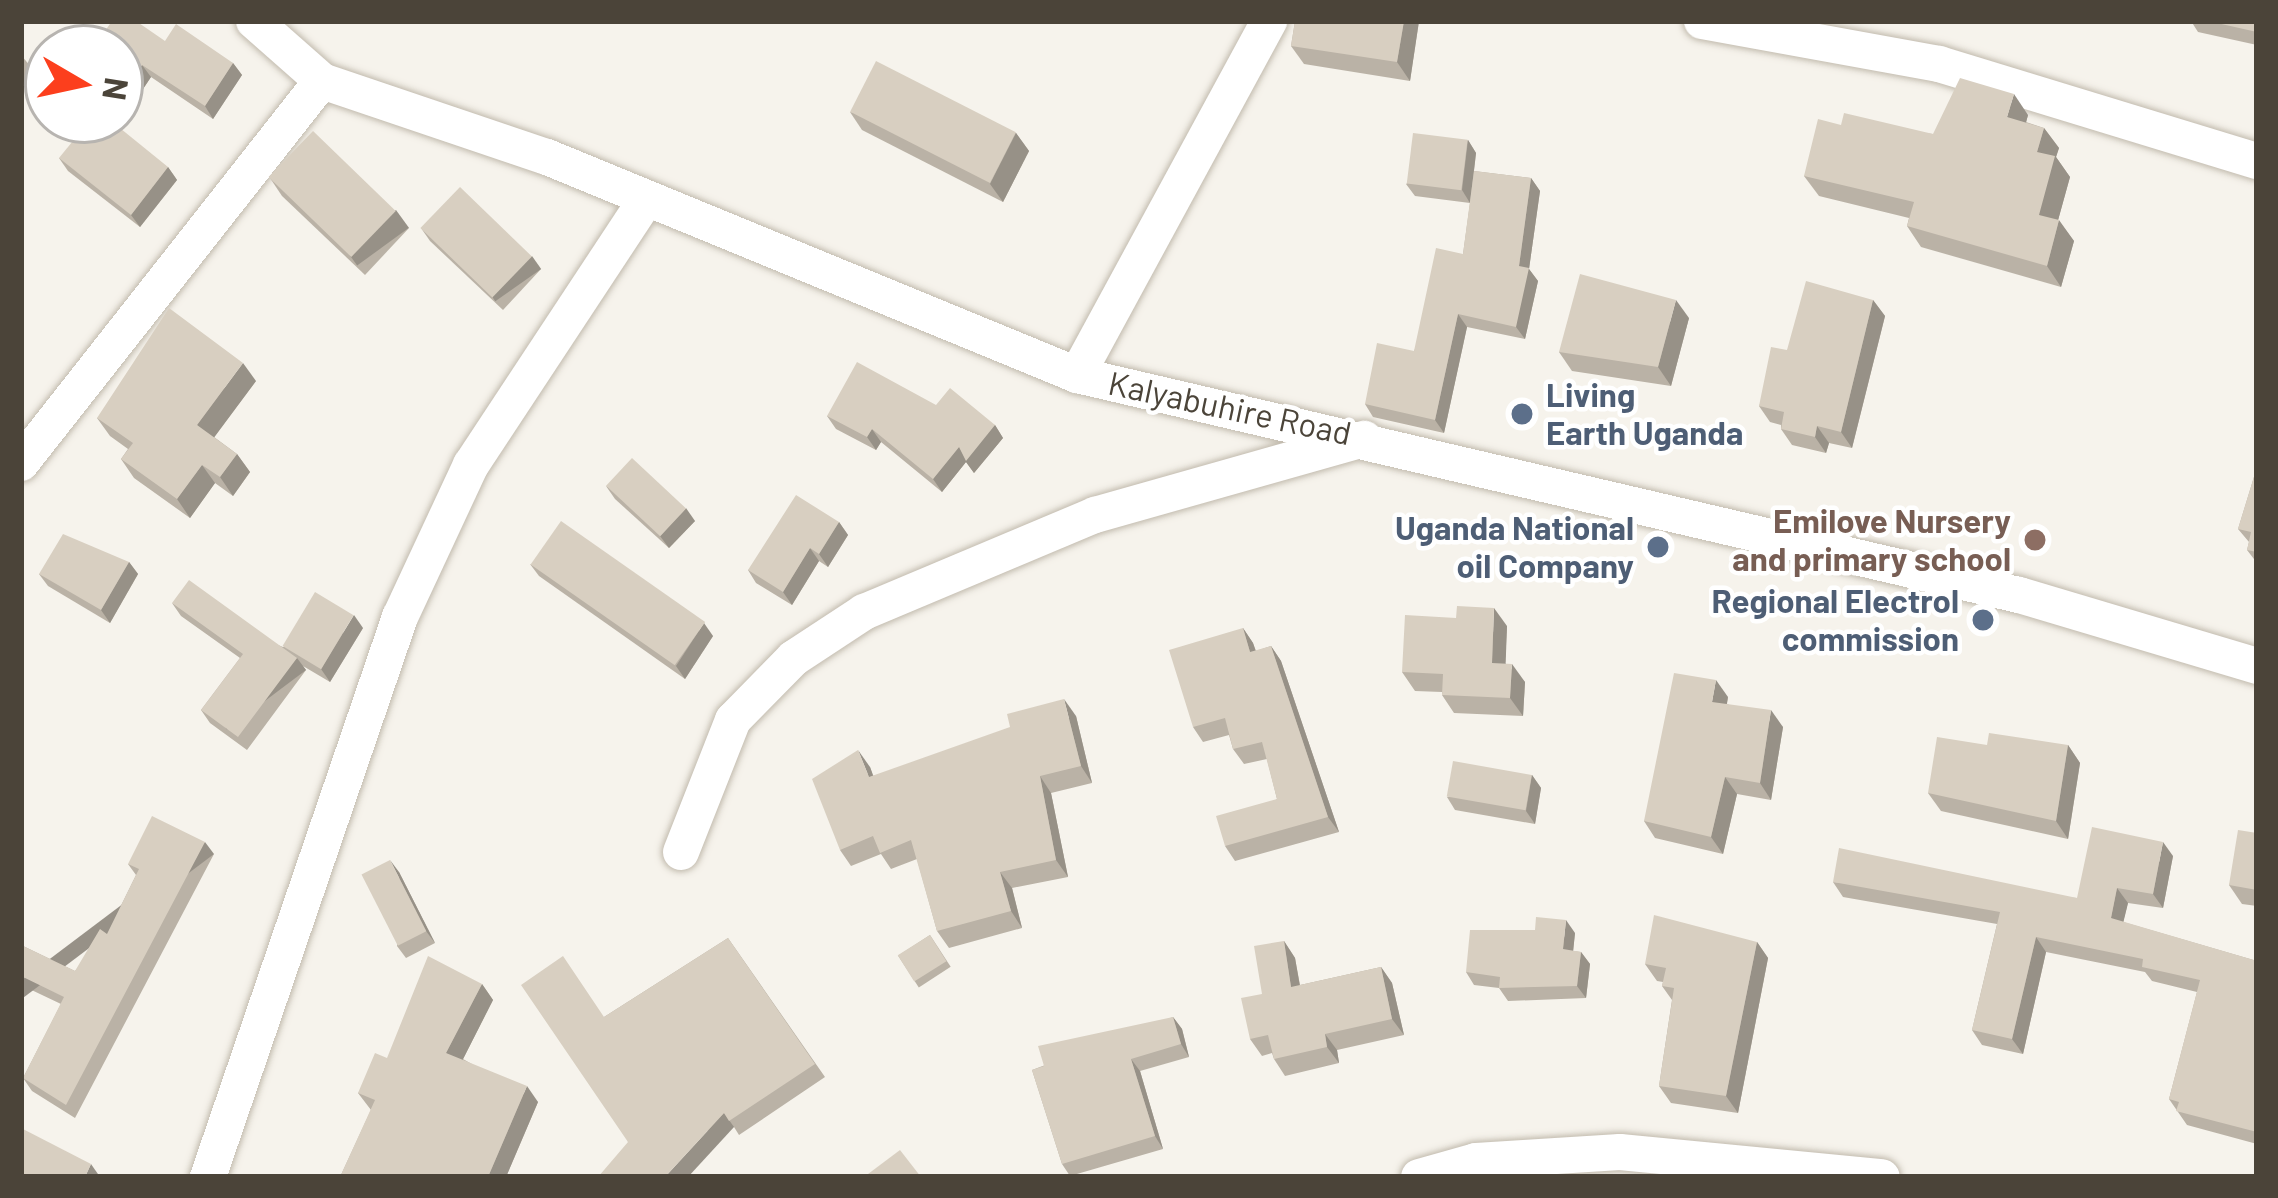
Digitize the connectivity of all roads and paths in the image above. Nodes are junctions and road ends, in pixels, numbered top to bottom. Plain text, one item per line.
1 (254, 21) edge
2 (1269, 21) edge
3 (1702, 21) edge
4 (322, 81) junction
5 (2257, 160) edge
6 (645, 201) junction
7 (1077, 375) junction
8 (1367, 438) junction
9 (21, 463) edge
10 (2257, 665) edge
11 (681, 852) dead end
12 (208, 1177) edge
13 (1420, 1177) edge
14 (1882, 1177) edge

1 - 4 street, Kalyabuhire Road
2 - 7 street
3 - 5 street
4 - 6 street, Kalyabuhire Road
4 - 9 street
6 - 7 street, Kalyabuhire Road
6 - 12 street
7 - 8 street, Kalyabuhire Road
8 - 10 street, Kalyabuhire Road
8 - 11 street
13 - 14 street

